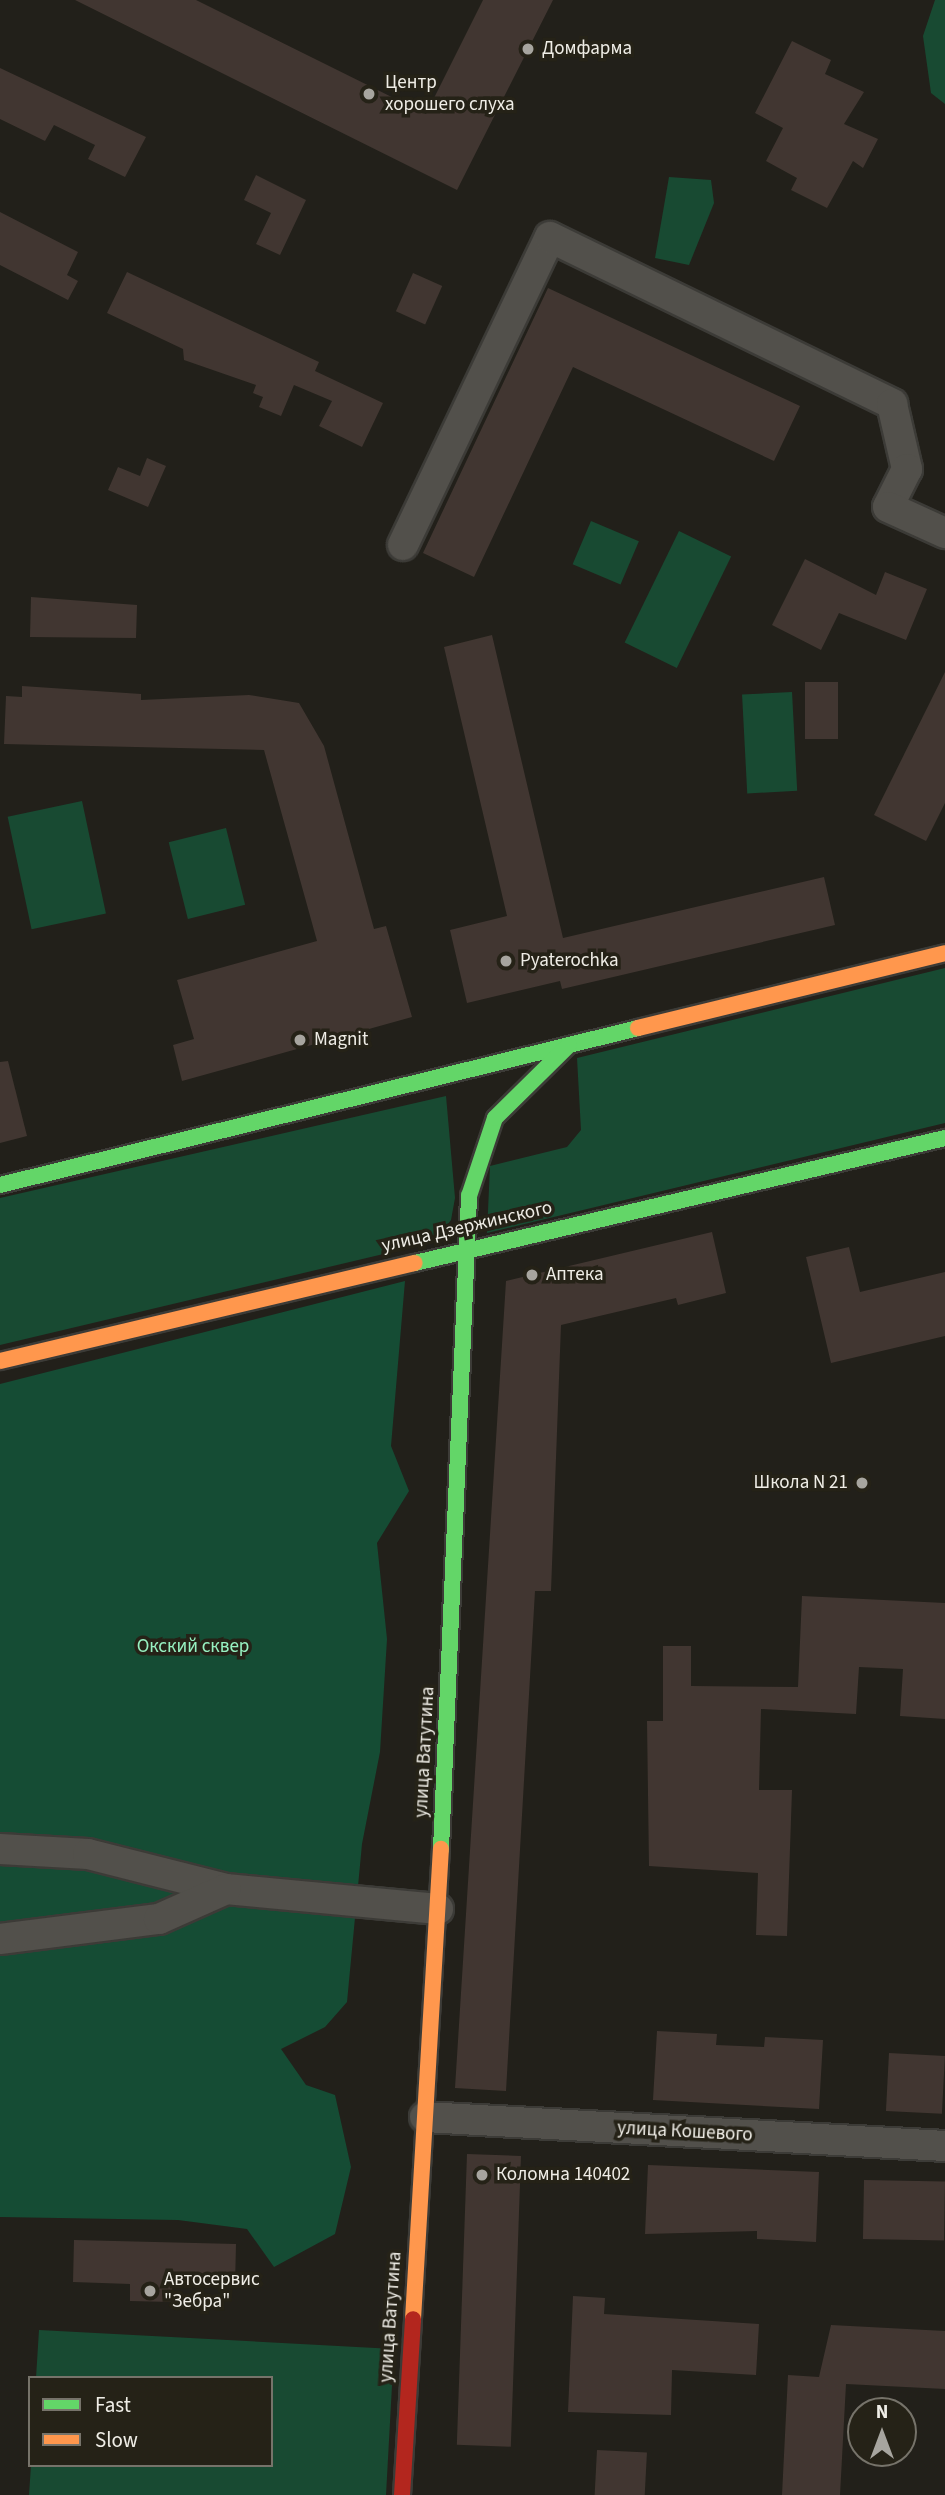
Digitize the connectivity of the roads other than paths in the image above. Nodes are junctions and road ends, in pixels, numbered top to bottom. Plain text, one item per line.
1 (945, 533) edge
2 (403, 545) dead end
3 (945, 953) edge
4 (569, 1045) junction
5 (945, 1138) edge
6 (0, 1185) edge
7 (470, 1248) junction
8 (0, 1361) edge
9 (0, 1849) edge
10 (226, 1889) junction
11 (438, 1909) junction
12 (0, 1940) edge
13 (425, 2117) junction
14 (945, 2146) edge
15 (402, 2495) edge

1 - 2 street
3 - 4 street
4 - 6 street
4 - 7 street, улица Ватутина
5 - 7 street, улица Дзержинского
7 - 8 street, улица Дзержинского
7 - 11 street, улица Ватутина
9 - 10 street
10 - 11 street
10 - 12 street
11 - 13 street, улица Ватутина
13 - 14 street, улица Кошевого
13 - 15 street, улица Ватутина

